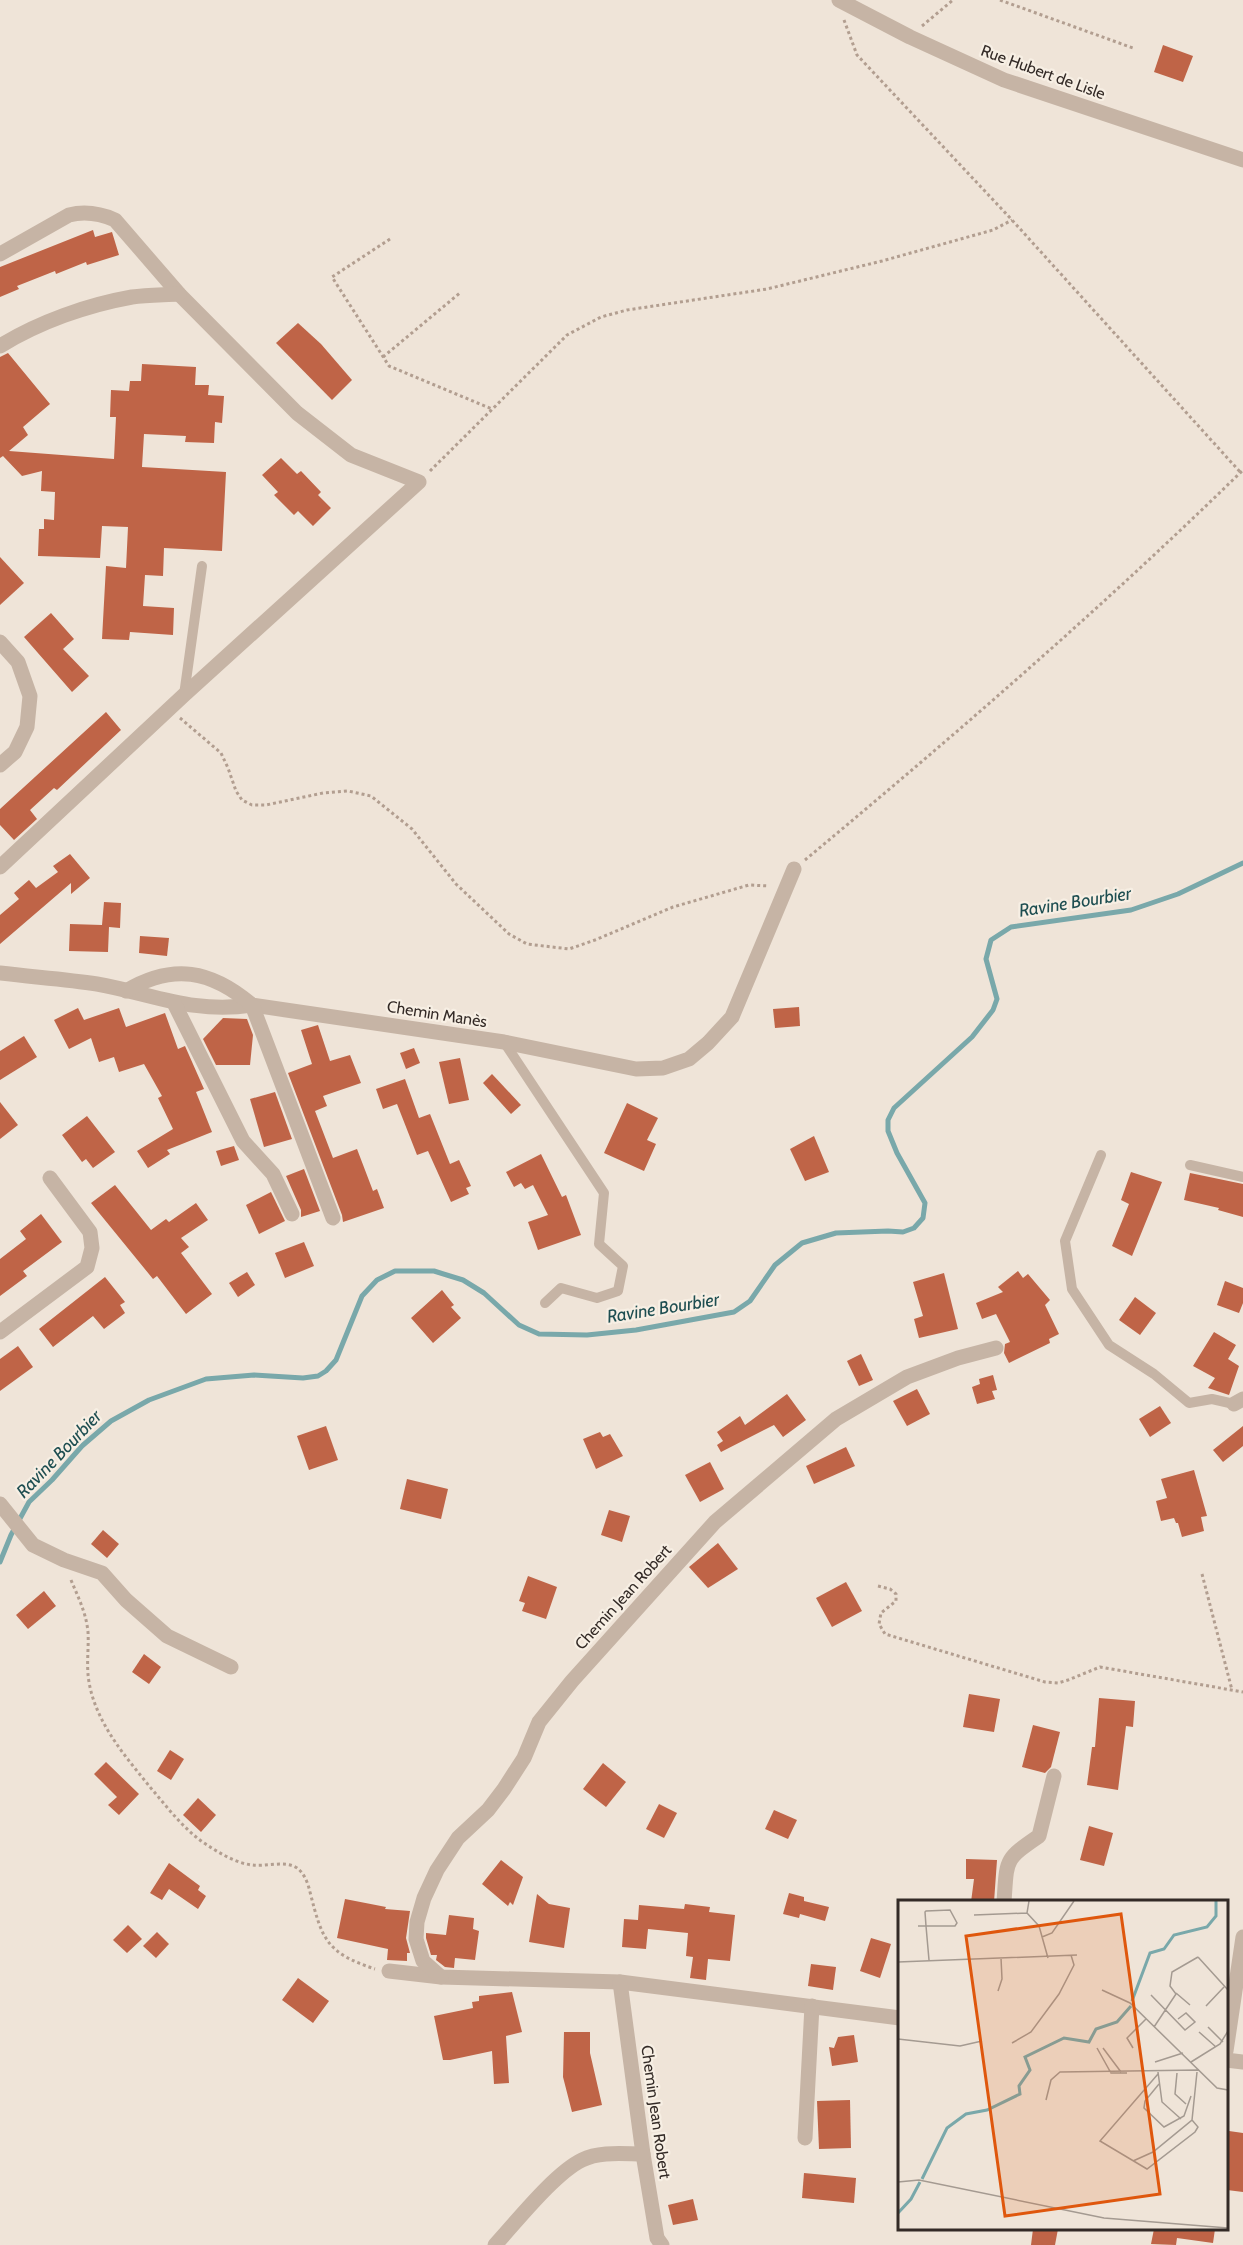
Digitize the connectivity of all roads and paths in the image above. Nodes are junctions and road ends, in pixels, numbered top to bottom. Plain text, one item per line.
1 (953, 0) edge
2 (999, 0) edge
3 (840, 6) edge
4 (910, 37) junction
5 (1133, 48) dead end
6 (1243, 160) edge
7 (1011, 220) junction
8 (390, 239) dead end
9 (0, 254) edge
10 (461, 292) dead end
11 (179, 294) junction
12 (0, 346) edge
13 (383, 357) junction
14 (492, 409) junction
15 (1242, 472) edge
16 (419, 482) junction
17 (202, 566) dead end
18 (0, 642) edge
19 (184, 695) junction
20 (169, 708) junction
21 (0, 765) edge
22 (0, 867) edge
23 (794, 869) joint
24 (785, 892) junction
25 (0, 973) edge
26 (126, 991) junction
27 (174, 1003) junction
28 (252, 1005) junction
29 (504, 1042) junction
30 (1101, 1155) dead end
31 (1190, 1165) dead end
32 (1243, 1177) edge
33 (50, 1178) dead end
34 (292, 1214) dead end
35 (333, 1218) dead end
36 (545, 1303) dead end
37 (0, 1332) edge
38 (996, 1348) dead end
39 (1238, 1402) edge
40 (0, 1504) edge
41 (64, 1560) junction
42 (1202, 1574) dead end
43 (878, 1586) dead end
44 (231, 1667) dead end
45 (1232, 1690) junction
46 (1243, 1692) edge
47 (1054, 1776) dead end
48 (1004, 1900) edge
49 (1243, 1937) edge
50 (388, 1971) joint
51 (441, 1977) junction
52 (620, 1982) junction
53 (812, 2006) junction
54 (898, 2018) edge
55 (1228, 2044) edge
56 (1228, 2060) edge
57 (1243, 2062) edge
58 (805, 2138) dead end
59 (643, 2154) junction
60 (495, 2245) edge
61 (662, 2245) edge

1 - 4 path
2 - 5 path
3 - 4 street, Rue Hubert de Lisle
3 - 7 path
4 - 6 street, Rue Hubert de Lisle
7 - 14 path
7 - 15 path
8 - 13 path
9 - 11 street
10 - 13 path
11 - 12 street
11 - 16 street
13 - 14 path
14 - 16 path
15 - 23 path
16 - 19 street
17 - 19 lane
18 - 21 street
19 - 20 street
20 - 22 street
20 - 24 path
23 - 24 street
24 - 29 street
25 - 26 street, Chemin Manès
26 - 27 street, Chemin Manès
26 - 28 street
27 - 28 street, Chemin Manès
27 - 34 street
28 - 29 street, Chemin Manès
28 - 35 street
29 - 36 lane, Chemin Manès
30 - 39 lane
31 - 32 lane
33 - 37 street
38 - 51 street, Chemin Jean Robert
40 - 41 street
41 - 44 street
41 - 50 path
42 - 45 path
43 - 45 path
45 - 46 path
47 - 48 street
49 - 55 street
50 - 51 street
51 - 52 street
52 - 53 street
52 - 59 street, Chemin Jean Robert
53 - 54 street
53 - 58 street
56 - 57 street
59 - 60 street
59 - 61 street, Chemin Jean Robert

